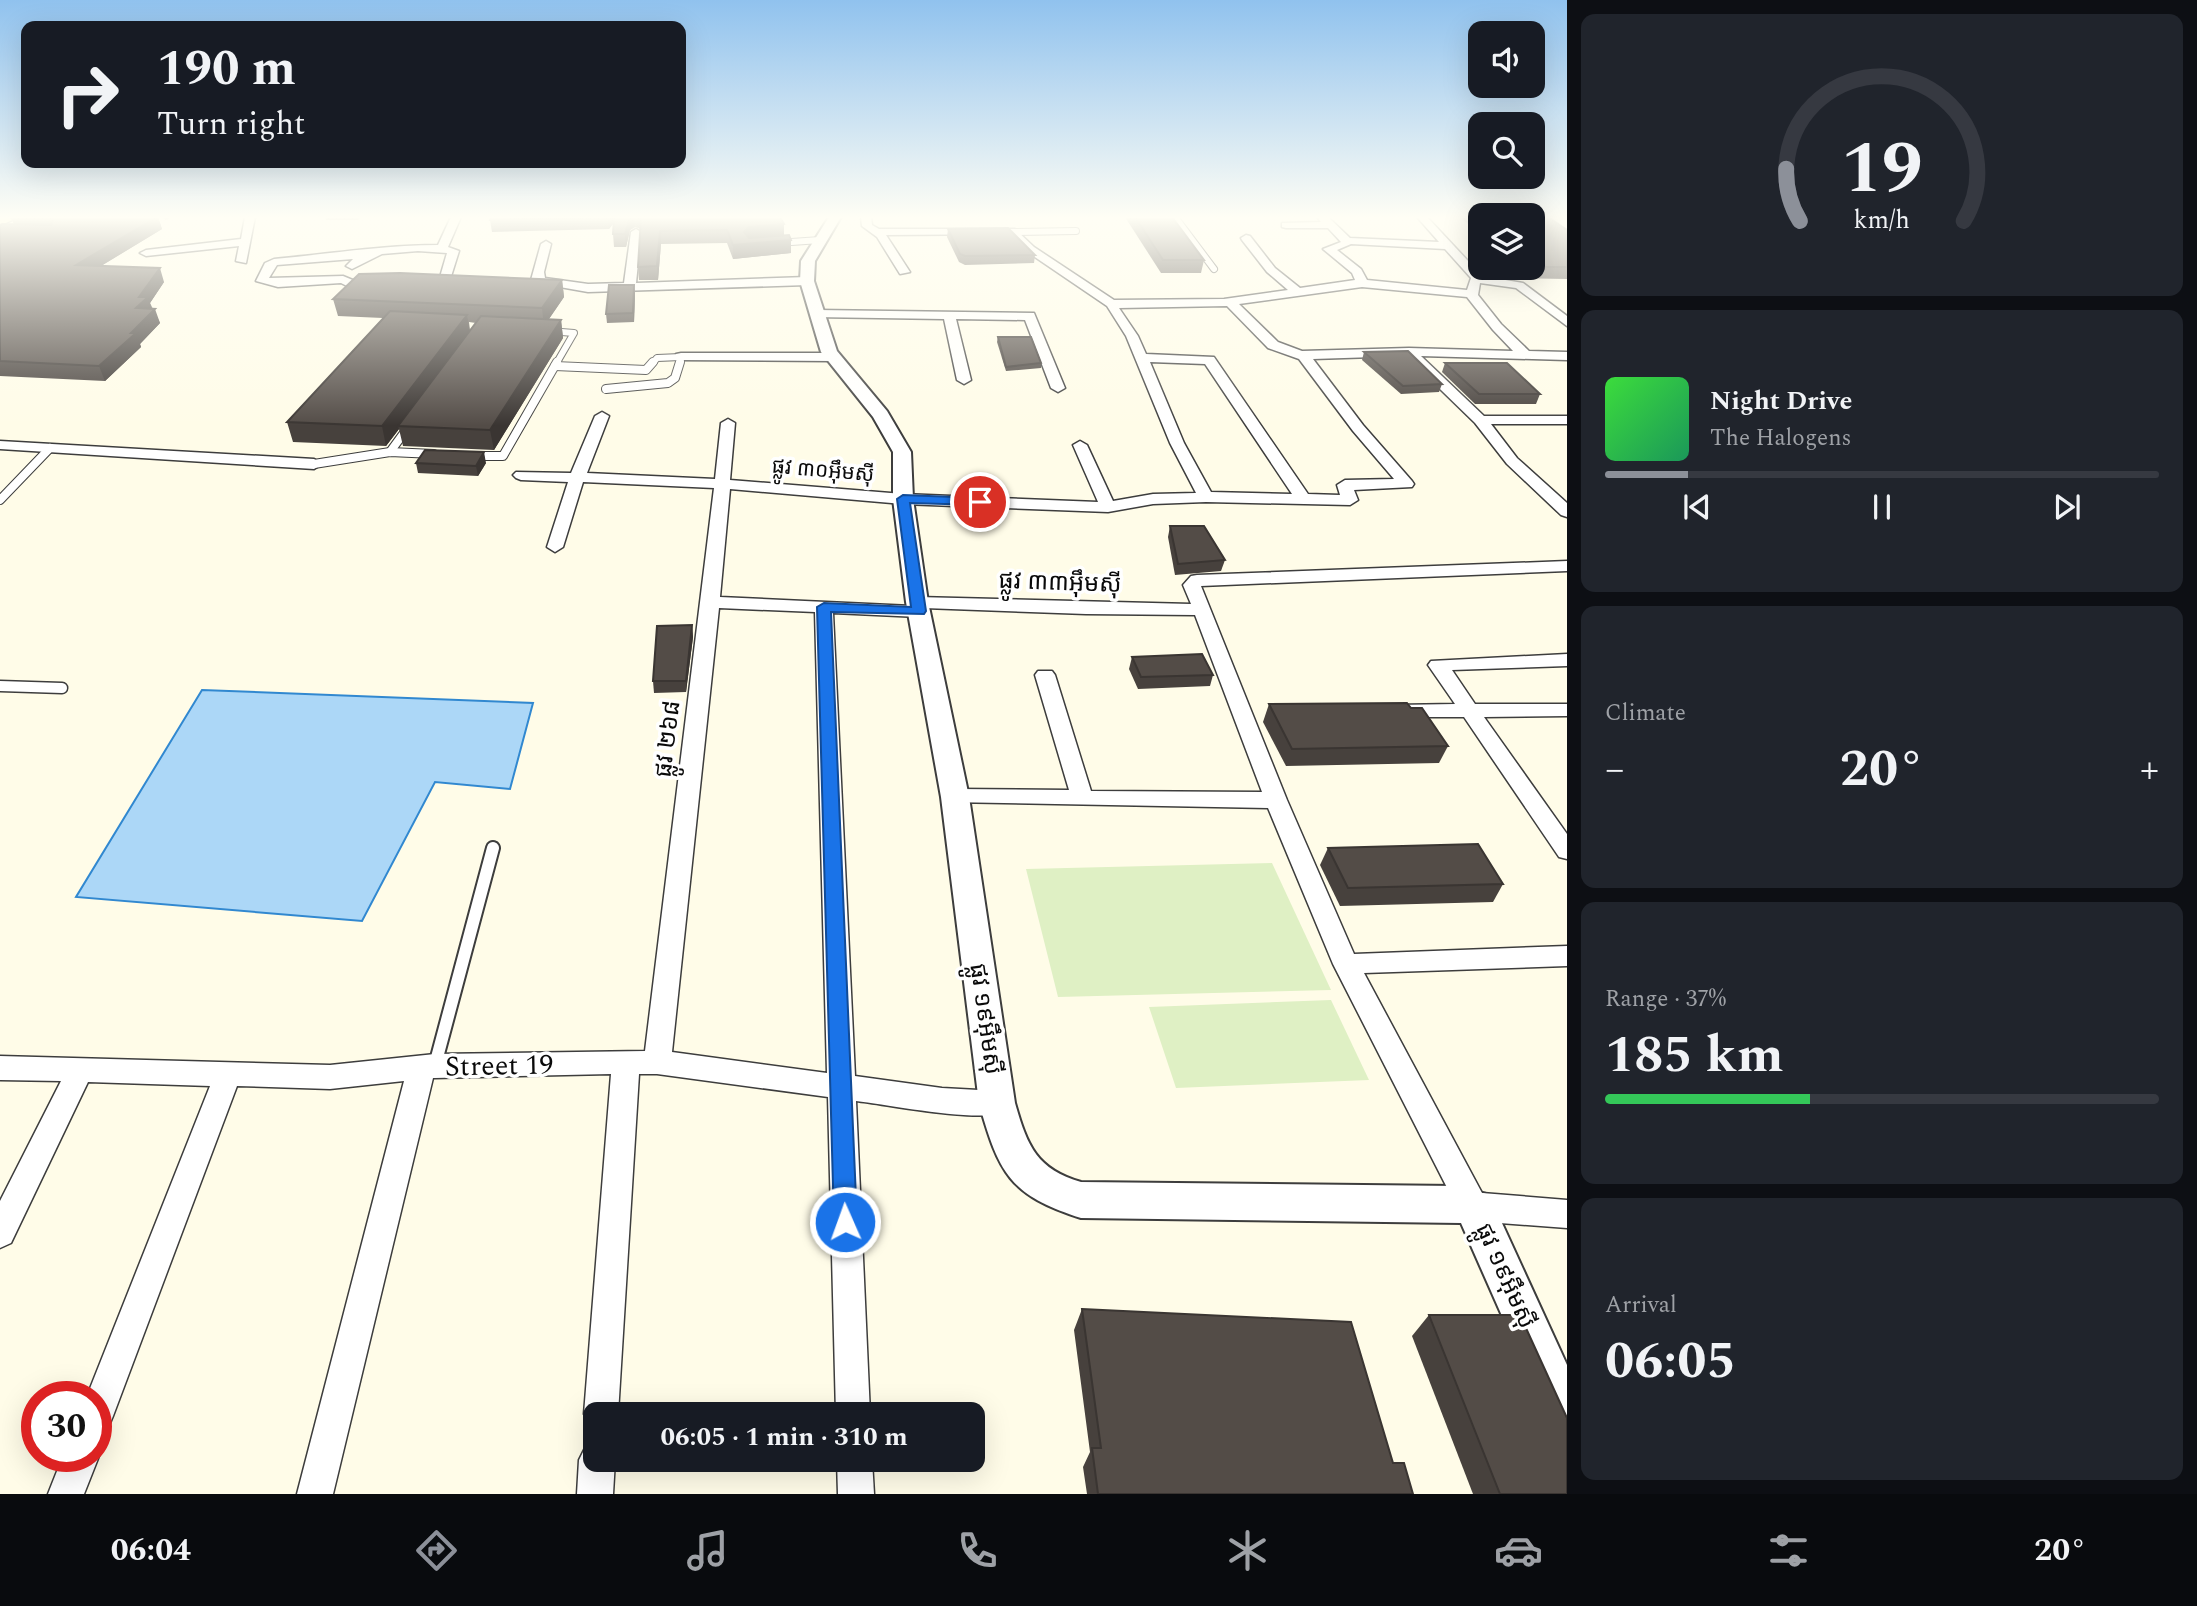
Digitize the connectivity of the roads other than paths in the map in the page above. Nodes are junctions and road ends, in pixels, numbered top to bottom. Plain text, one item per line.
1 (570, 287) edge
2 (611, 287) edge
3 (809, 287) edge
4 (1086, 287) edge
5 (1291, 287) edge
6 (1331, 287) edge
7 (1399, 287) edge
8 (1475, 287) edge
9 (1521, 287) edge
10 (1296, 291) junction
11 (1472, 294) junction
12 (1230, 302) junction
13 (1111, 304) junction
14 (817, 314) junction
15 (949, 315) junction
16 (1567, 322) edge
17 (546, 331) edge
18 (1409, 352) junction
19 (1301, 355) junction
20 (1526, 356) junction
21 (1567, 356) edge
22 (681, 357) junction
23 (833, 357) junction
24 (1140, 358) junction
25 (555, 366) junction
26 (964, 380) dead end
27 (1058, 388) dead end
28 (606, 390) dead end
29 (602, 416) dead end
30 (1480, 420) junction
31 (1567, 420) edge
32 (413, 421) edge
33 (728, 423) dead end
34 (0, 445) edge
35 (1080, 445) dead end
36 (50, 448) junction
37 (390, 452) junction
38 (444, 455) edge
39 (458, 455) edge
40 (314, 464) joint
41 (521, 474) dead end
42 (577, 478) junction
43 (723, 484) junction
44 (1206, 497) junction
45 (903, 499) junction
46 (1303, 499) junction
47 (0, 500) edge
48 (1108, 507) junction
49 (1567, 512) edge
50 (555, 547) dead end
51 (1567, 566) edge
52 (711, 602) junction
53 (824, 607) junction
54 (918, 607) junction
55 (1201, 610) junction
56 (1567, 660) edge
57 (1045, 675) dead end
58 (62, 688) dead end
59 (2, 689) edge
60 (1470, 710) junction
61 (1567, 710) edge
62 (1376, 712) edge
63 (1243, 713) junction
64 (1269, 713) edge
65 (955, 797) junction
66 (1083, 799) junction
67 (1276, 800) junction
68 (493, 848) dead end
69 (1567, 851) edge
70 (1567, 956) edge
71 (1346, 964) junction
72 (656, 1062) junction
73 (626, 1063) junction
74 (428, 1067) junction
75 (0, 1068) edge
76 (81, 1069) junction
77 (228, 1074) junction
78 (839, 1085) junction
79 (996, 1103) junction
80 (1473, 1207) junction
81 (1567, 1214) edge
82 (0, 1233) edge
83 (110, 1381) edge
84 (602, 1402) edge
85 (852, 1402) edge
86 (1567, 1414) edge
87 (75, 1472) edge
88 (596, 1472) edge
89 (855, 1472) edge
90 (66, 1494) edge
91 (315, 1494) edge
92 (595, 1494) edge
93 (856, 1494) edge

1 - 2 street
3 - 14 street, ផ្លូវ ១៩អ៊ឹមស៊ី
4 - 13 street
5 - 10 street
6 - 10 street
7 - 11 street
8 - 11 street
9 - 16 street
10 - 12 street
11 - 20 street
12 - 13 street
12 - 19 street
13 - 24 street
14 - 15 street
14 - 23 street, ផ្លូវ ១៩អ៊ឹមស៊ី
15 - 26 street
15 - 27 street
17 - 25 lane
18 - 19 street
18 - 20 street
18 - 30 street
19 - 46 street, ផ្លូវ ៣០អ៊ឹមស៊ី
20 - 21 street
22 - 23 street
22 - 25 lane
22 - 28 lane
23 - 45 street, ផ្លូវ ១៩អ៊ឹមស៊ី
24 - 44 street
24 - 46 street
25 - 39 lane
29 - 42 street
30 - 31 street
30 - 49 street
32 - 37 lane
33 - 43 street, ផ្លូវ ២៦៨
34 - 36 street
35 - 48 street
36 - 40 street
36 - 47 lane
37 - 38 lane
37 - 40 lane
41 - 42 street, ផ្លូវ ៣០អ៊ឹមស៊ី
42 - 43 street, ផ្លូវ ៣០អ៊ឹមស៊ី
42 - 50 street
43 - 45 street, ផ្លូវ ៣០អ៊ឹមស៊ី
43 - 52 street, ផ្លូវ ២៦៨
44 - 46 street, ផ្លូវ ៣០អ៊ឹមស៊ី
44 - 48 street, ផ្លូវ ៣០អ៊ឹមស៊ី
45 - 48 street, ផ្លូវ ៣០អ៊ឹមស៊ី
45 - 54 street, ផ្លូវ ១៩អ៊ឹមស៊ី
51 - 55 street
52 - 53 street, ផ្លូវ ៣៣អ៊ឹមស៊ី
52 - 72 street, ផ្លូវ ២៦៨
53 - 54 street, ផ្លូវ ៣៣អ៊ឹមស៊ី
53 - 78 street
54 - 55 street, ផ្លូវ ៣៣អ៊ឹមស៊ី
54 - 65 street, ផ្លូវ ១៩អ៊ឹមស៊ី
55 - 63 street
56 - 60 street
57 - 66 street
58 - 59 lane
60 - 61 street
60 - 62 street
60 - 69 street
63 - 64 street
63 - 67 street
65 - 66 street
65 - 79 street, ផ្លូវ ១៩អ៊ឹមស៊ី
66 - 67 street
67 - 71 street
68 - 74 lane
70 - 71 street
71 - 80 street
72 - 73 street, Street 19
72 - 78 street, Street 19
73 - 74 street, Street 19
73 - 84 street
74 - 77 street, Street 19
74 - 91 street
75 - 76 street, Street 19
76 - 77 street, Street 19
76 - 82 street
77 - 83 street
78 - 79 street, Street 19
78 - 85 street
79 - 80 street, ផ្លូវ ១៩អ៊ឹមស៊ី
80 - 81 street
80 - 86 street, ផ្លូវ ១៩អ៊ឹមស៊ី
87 - 90 street
88 - 92 street
89 - 93 street

